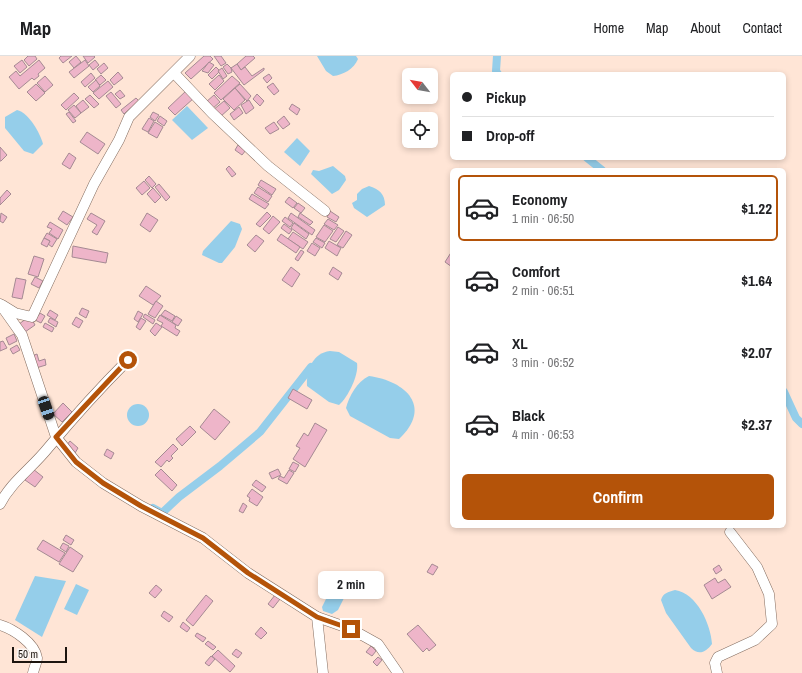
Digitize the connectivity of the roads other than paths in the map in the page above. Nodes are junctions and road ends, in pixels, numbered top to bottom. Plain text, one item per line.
1 (190, 56) edge
2 (174, 73) junction
3 (325, 211) dead end
4 (0, 304) edge
5 (128, 360) dead end
6 (56, 437) junction
7 (0, 504) edge
8 (730, 532) dead end
9 (317, 617) junction
10 (0, 625) edge
11 (33, 673) edge
12 (323, 673) edge
13 (398, 673) edge
14 (717, 673) edge

1 - 2 street
2 - 3 street
2 - 4 street
4 - 6 street
5 - 6 street
6 - 7 street
6 - 9 street
8 - 14 street
9 - 12 street
9 - 13 street
10 - 11 street

